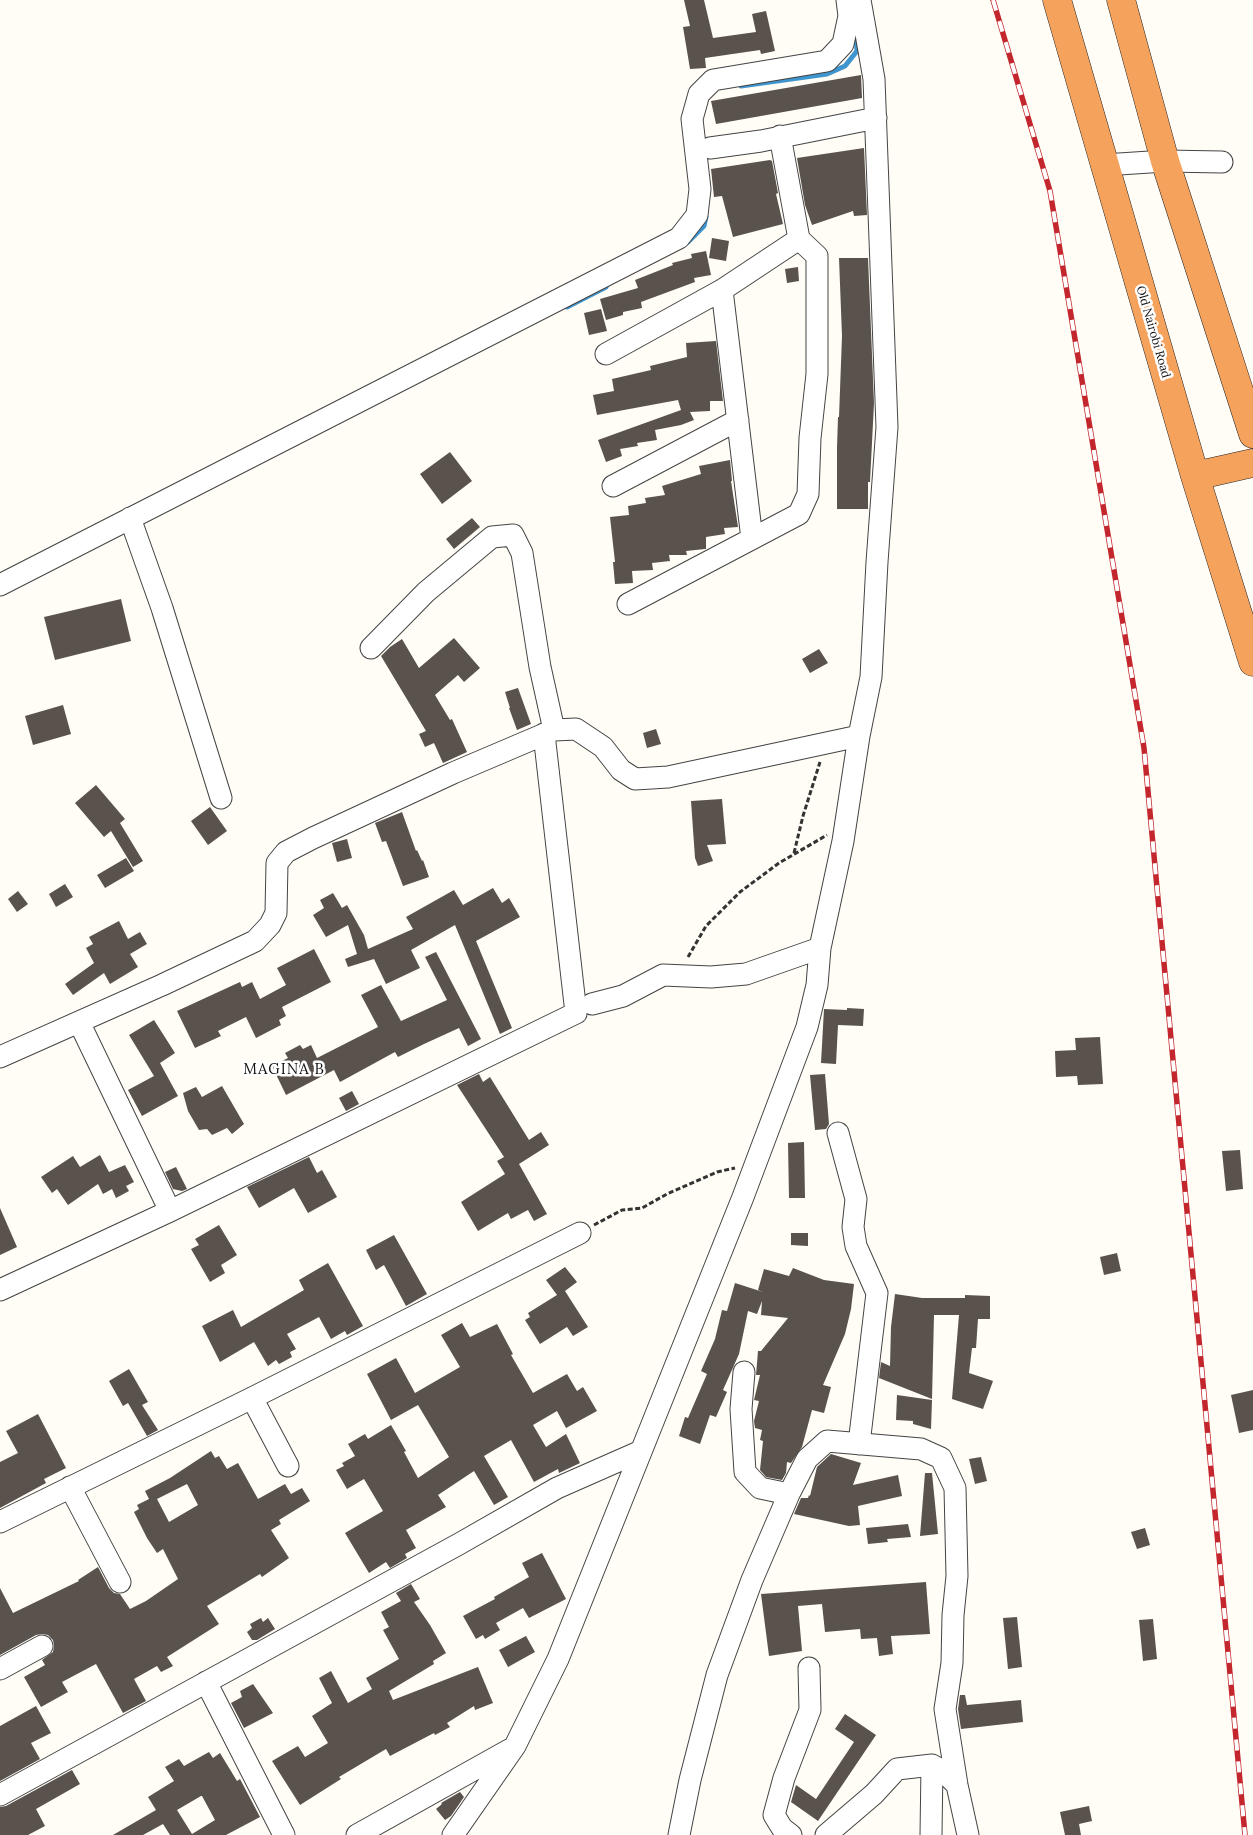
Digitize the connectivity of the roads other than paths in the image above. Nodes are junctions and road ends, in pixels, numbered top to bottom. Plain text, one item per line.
1 (847, 0) edge
2 (860, 0) edge
3 (1057, 0) edge
4 (1122, 1) edge
5 (876, 118) junction
6 (780, 136) junction
7 (710, 148) dead end
8 (1165, 161) junction
9 (1222, 162) dead end
10 (1104, 165) junction
11 (800, 239) junction
12 (722, 290) junction
13 (606, 354) dead end
14 (738, 420) junction
15 (1253, 434) edge
16 (1253, 463) edge
17 (1195, 476) junction
18 (613, 486) dead end
19 (130, 518) junction
20 (752, 539) junction
21 (0, 585) edge
22 (628, 604) dead end
23 (371, 648) dead end
24 (1253, 662) edge
25 (549, 732) junction
26 (859, 736) junction
27 (221, 798) dead end
28 (820, 948) junction
29 (592, 1004) dead end
30 (79, 1022) junction
31 (0, 1057) edge
32 (838, 1133) dead end
33 (170, 1211) junction
34 (580, 1233) road end
35 (0, 1290) edge
36 (744, 1372) dead end
37 (252, 1398) junction
38 (859, 1444) junction
39 (641, 1451) junction
40 (288, 1466) dead end
41 (70, 1488) junction
42 (789, 1494) junction
43 (0, 1522) edge
44 (120, 1582) dead end
45 (42, 1646) dead end
46 (809, 1668) dead end
47 (0, 1669) edge
48 (206, 1682) junction
49 (515, 1746) junction
50 (932, 1765) junction
51 (957, 1785) junction
52 (0, 1795) edge
53 (284, 1835) edge
54 (356, 1835) edge
55 (453, 1835) edge
56 (679, 1835) edge
57 (791, 1835) edge
58 (826, 1835) edge
59 (931, 1835) edge
60 (968, 1835) edge

1 - 19 street
2 - 5 street
3 - 10 highway, Old Nairobi Road
4 - 8 highway
5 - 6 street
5 - 26 street
6 - 7 street
6 - 11 street
8 - 9 street
8 - 10 street
8 - 15 highway
10 - 17 highway, Old Nairobi Road
11 - 12 street
11 - 20 street
12 - 13 street
12 - 14 street
14 - 18 street
14 - 20 street
16 - 17 highway
17 - 24 highway, Old Nairobi Road
19 - 21 street
19 - 27 street
20 - 22 street
23 - 25 street
25 - 26 street
25 - 30 street
25 - 33 street
26 - 28 street
28 - 29 street
28 - 39 street
30 - 31 street
30 - 33 street
32 - 38 street
33 - 35 street
34 - 37 street
36 - 42 street
37 - 40 street
37 - 41 street
38 - 42 street
38 - 51 street
39 - 48 street
39 - 49 street
41 - 43 street
41 - 44 street
42 - 56 street
45 - 47 street
46 - 57 street
48 - 52 street
48 - 53 street
49 - 54 street
49 - 55 street
50 - 51 street
50 - 58 street
50 - 59 street
51 - 60 street

